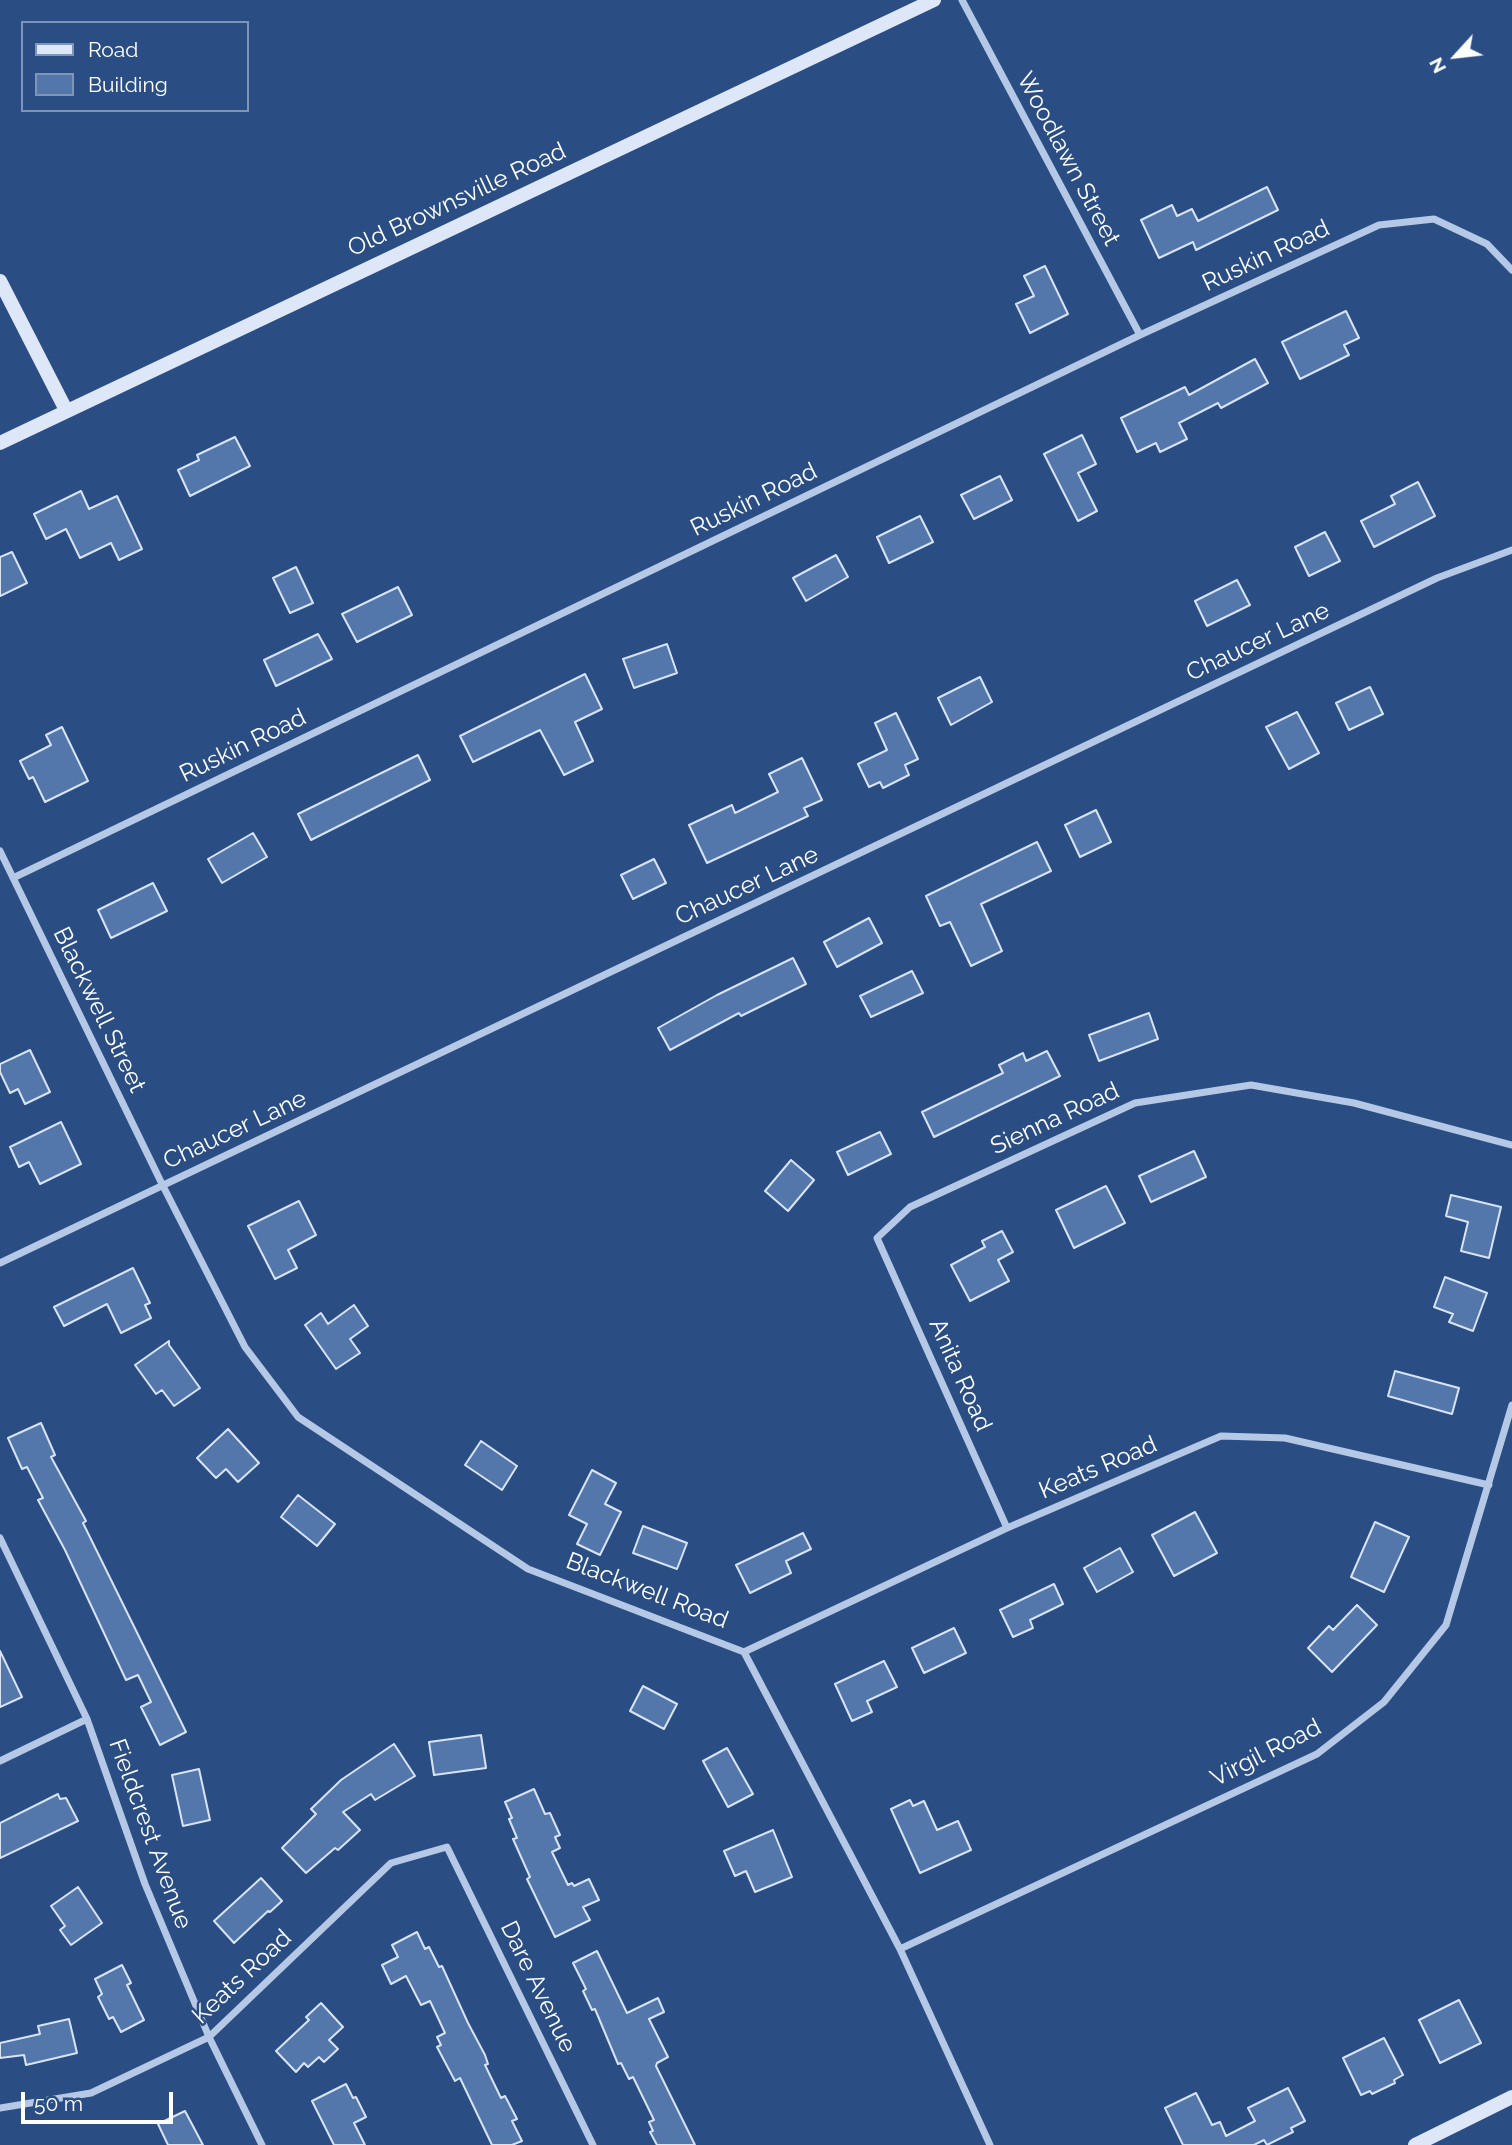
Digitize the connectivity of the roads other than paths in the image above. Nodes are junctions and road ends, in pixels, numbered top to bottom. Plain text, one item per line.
1 (934, 0) edge
2 (962, 0) edge
3 (1512, 270) edge
4 (0, 281) edge
5 (1140, 335) junction
6 (66, 410) junction
7 (0, 443) edge
8 (1512, 550) edge
9 (0, 851) edge
10 (13, 878) junction
11 (1512, 1145) edge
12 (163, 1186) junction
13 (877, 1238) joint
14 (0, 1263) edge
15 (1512, 1405) edge
16 (1489, 1485) junction
17 (1007, 1528) junction
18 (0, 1538) edge
19 (744, 1652) junction
20 (87, 1719) junction
21 (0, 1761) edge
22 (447, 1847) joint
23 (900, 1949) junction
24 (209, 2037) junction
25 (1512, 2097) edge
26 (0, 2108) edge
27 (262, 2145) edge
28 (593, 2145) edge
29 (990, 2145) edge
30 (1415, 2145) edge

1 - 6 main road, Old Brownsville Road
2 - 5 street, Woodlawn Street
3 - 5 street, Ruskin Road
4 - 6 main road
5 - 10 street, Ruskin Road
6 - 7 main road, Old Brownsville Road
8 - 12 street, Chaucer Lane
9 - 10 street, Blackwell Street
10 - 12 street, Blackwell Street
11 - 13 street, Sienna Road
12 - 14 street, Chaucer Lane
12 - 19 street, Blackwell Road
13 - 17 street, Anita Road
15 - 16 street, Virgil Road
16 - 17 street, Keats Road
16 - 23 street, Virgil Road
17 - 19 street, Keats Road
18 - 20 street, Fieldcrest Avenue
19 - 23 street, Blackwell Road
20 - 21 street
20 - 24 street, Fieldcrest Avenue
22 - 24 street, Keats Road
22 - 28 street, Dare Avenue
23 - 29 street, Blackwell Road
24 - 26 street, Keats Road
24 - 27 street, Fieldcrest Avenue
25 - 30 main road

